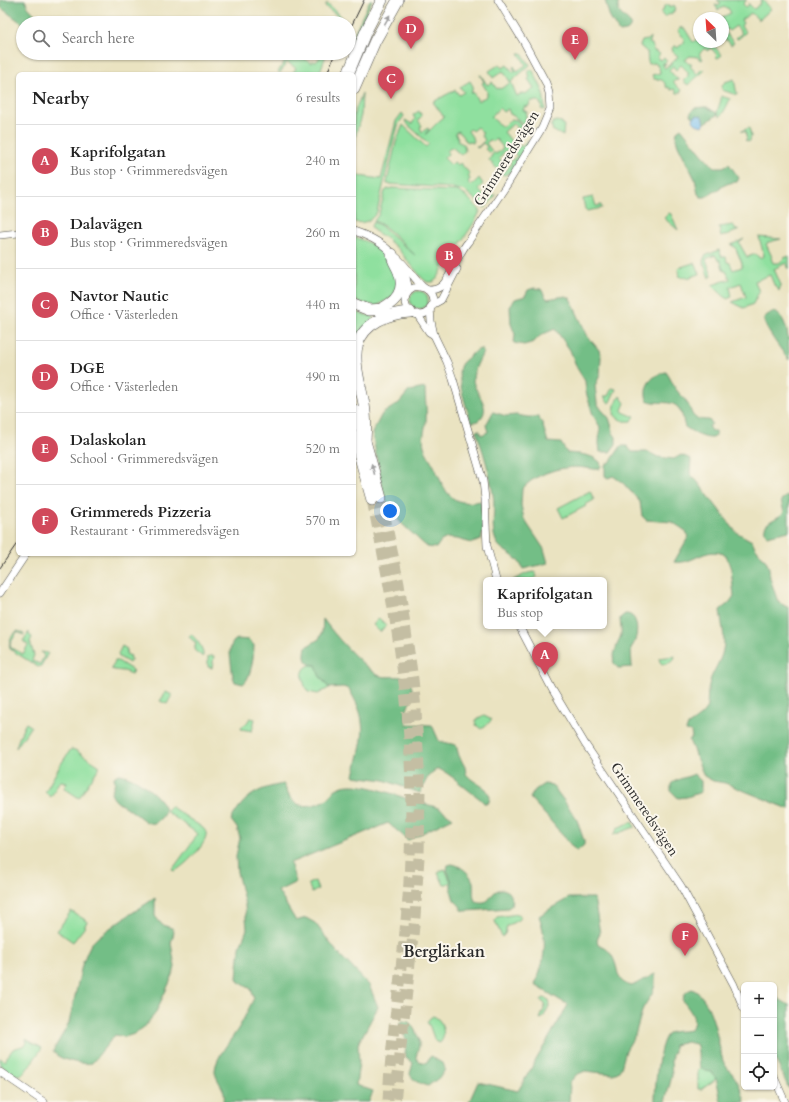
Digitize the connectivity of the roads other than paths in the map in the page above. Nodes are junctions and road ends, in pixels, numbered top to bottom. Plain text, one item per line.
1 (382, 0) edge
2 (398, 0) edge
3 (498, 0) edge
4 (356, 55) edge
5 (354, 60) edge
6 (349, 72) edge
7 (356, 84) edge
8 (356, 232) edge
9 (16, 233) edge
10 (0, 235) edge
11 (468, 242) junction
12 (392, 254) junction
13 (426, 289) junction
14 (407, 294) junction
15 (356, 305) edge
16 (431, 306) junction
17 (379, 310) junction
18 (414, 313) junction
19 (434, 335) junction
20 (356, 416) edge
21 (365, 441) junction
22 (356, 442) edge
23 (25, 556) edge
24 (495, 577) edge
25 (0, 593) edge
26 (521, 629) edge
27 (741, 1002) edge
28 (0, 1072) edge
29 (777, 1084) edge
30 (44, 1102) edge
31 (785, 1102) edge

1 - 4 highway
7 -> 2 highway
3 - 11 street, Grimmeredsvägen
5 - 6 highway
8 - 12 street
9 - 10 street
11 - 13 street, Grimmeredsvägen
11 - 16 street, Grimmeredsvägen
12 - 13 street
12 - 14 street
12 - 17 highway
13 - 14 street, Grimmeredsvägen
13 - 16 street
14 - 17 highway
14 - 18 street
15 - 17 highway
16 - 18 street, Grimmeredsvägen
16 - 19 street
18 - 19 street
18 - 21 highway
19 - 24 street
20 - 21 highway
22 -> 21 highway
23 - 25 street
26 - 27 street, Grimmeredsvägen
28 - 30 street
29 - 31 street

